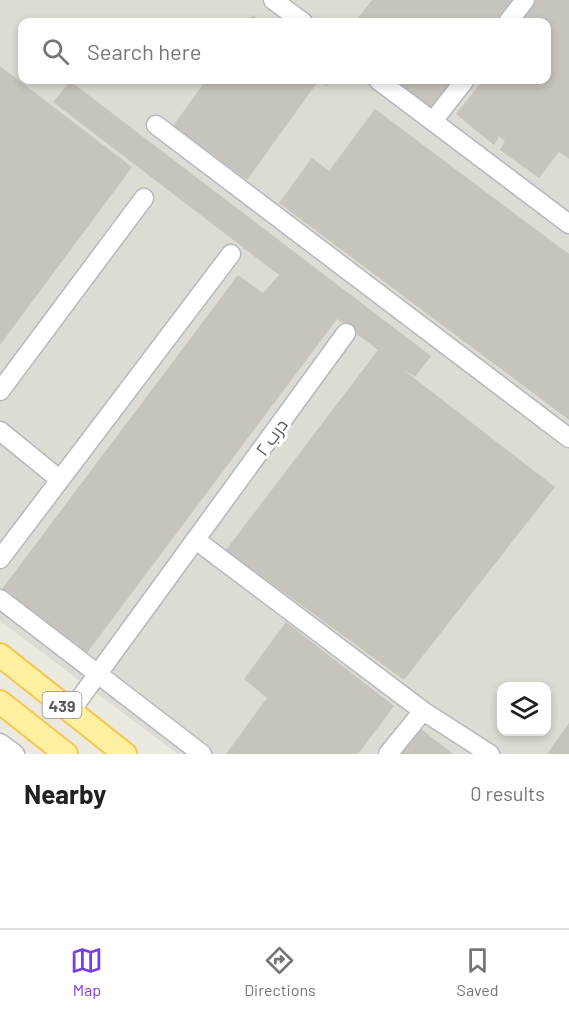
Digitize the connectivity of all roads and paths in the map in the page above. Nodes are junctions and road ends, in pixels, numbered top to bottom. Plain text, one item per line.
1 (273, 0) edge
2 (525, 0) edge
3 (298, 18) edge
4 (511, 18) edge
5 (383, 84) edge
6 (462, 84) edge
7 (433, 121) junction
8 (156, 125) dead end
9 (144, 198) dead end
10 (569, 224) edge
11 (231, 254) dead end
12 (346, 333) dead end
13 (0, 391) edge
14 (0, 431) edge
15 (569, 438) edge
16 (59, 479) junction
17 (196, 540) junction
18 (0, 560) edge
19 (0, 599) edge
20 (0, 656) edge
21 (98, 673) junction
22 (0, 702) edge
23 (423, 711) junction
24 (70, 712) junction
25 (0, 742) edge
26 (119, 751) edge
27 (15, 754) edge
28 (66, 754) edge
29 (202, 754) edge
30 (388, 754) edge
31 (490, 754) edge

1 - 3 lane
2 - 4 lane
5 - 7 lane
6 - 7 lane
7 - 10 lane
8 - 15 lane
9 - 13 lane
11 - 16 lane
12 - 17 lane, درب ۲
14 - 16 lane
16 - 18 lane
17 - 21 lane, درب ۲
17 - 23 lane
19 - 21 lane
20 - 24 main road, 439
21 - 24 lane, درب ۲
21 - 29 lane
22 - 28 main road, 439
23 - 30 lane
23 - 31 lane
24 - 26 main road, 439
25 - 27 lane

